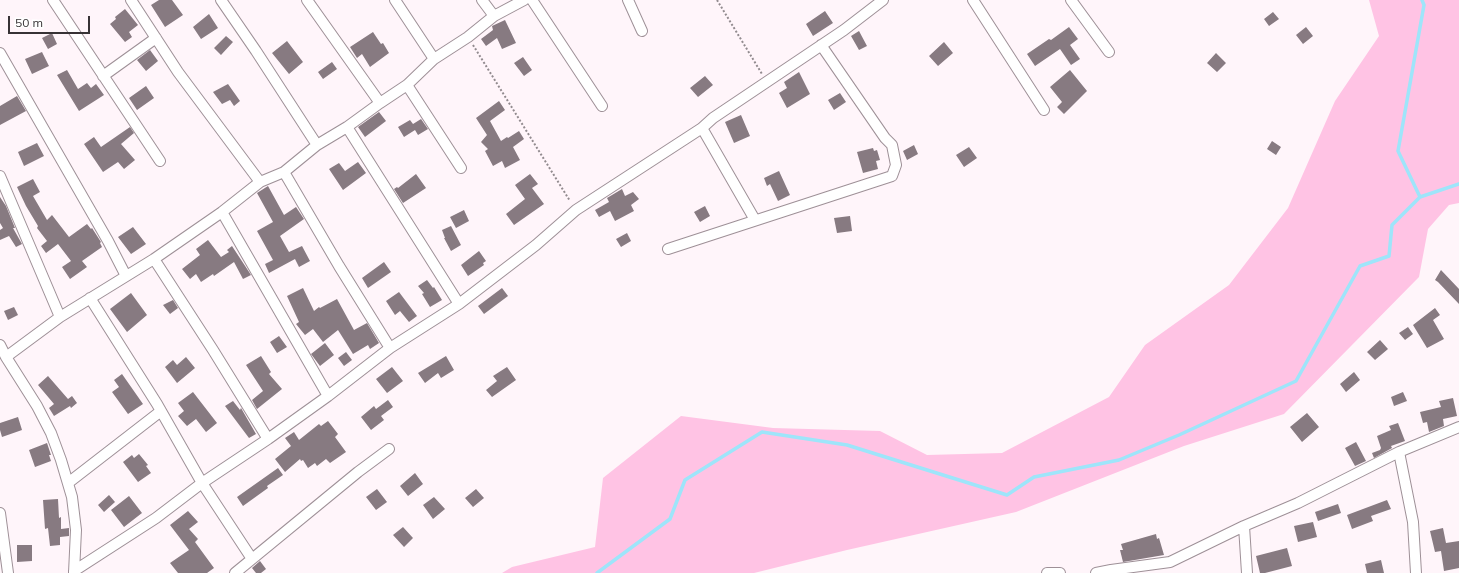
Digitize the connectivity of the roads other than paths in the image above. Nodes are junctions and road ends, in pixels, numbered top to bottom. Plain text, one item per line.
1 (53, 0) edge
2 (131, 0) edge
3 (221, 0) edge
4 (307, 0) edge
5 (395, 0) edge
6 (482, 0) edge
7 (524, 0) edge
8 (532, 0) edge
9 (628, 0) edge
10 (883, 0) edge
11 (973, 0) edge
12 (1071, 0) edge
13 (494, 16) junction
14 (642, 31) dead end
15 (156, 38) junction
16 (821, 45) junction
17 (1109, 52) dead end
18 (0, 53) edge
19 (434, 58) junction
20 (103, 76) junction
21 (407, 85) junction
22 (380, 103) junction
23 (602, 106) dead end
24 (1044, 110) dead end
25 (347, 128) junction
26 (702, 128) junction
27 (317, 145) junction
28 (160, 161) dead end
29 (461, 168) dead end
30 (284, 172) junction
31 (0, 176) edge
32 (260, 182) junction
33 (222, 212) junction
34 (755, 220) junction
35 (668, 249) dead end
36 (154, 259) junction
37 (126, 276) junction
38 (90, 298) junction
39 (459, 304) junction
40 (60, 317) junction
41 (0, 345) edge
42 (390, 348) junction
43 (6, 357) junction
44 (328, 396) junction
45 (161, 411) junction
46 (1459, 427) edge
47 (268, 439) junction
48 (389, 449) dead end
49 (1399, 452) junction
50 (68, 483) junction
51 (202, 483) junction
52 (0, 514) edge
53 (1244, 526) junction
54 (252, 558) junction
55 (1170, 562) junction
56 (74, 572) edge
57 (8, 573) edge
58 (235, 573) edge
59 (1047, 573) edge
60 (1060, 573) edge
61 (1096, 573) edge
62 (1169, 573) edge
63 (1247, 573) edge
64 (1416, 573) edge

1 - 20 street
2 - 15 street
3 - 27 street
4 - 22 street
5 - 19 street
6 - 13 street
7 - 13 street
8 - 23 street
9 - 14 street
10 - 16 street
11 - 24 street
12 - 17 street
13 - 19 street
15 - 20 street
15 - 32 street
16 - 26 street
16 - 34 street
18 - 37 street
19 - 21 street
20 - 28 street
21 - 22 street
21 - 29 street
22 - 25 street
25 - 27 street
25 - 39 street
26 - 34 street
26 - 39 street
27 - 30 street
30 - 32 street
30 - 42 street
31 - 40 street
32 - 33 street
33 - 36 street
33 - 44 street
34 - 35 street
36 - 37 street
36 - 47 street
37 - 38 street
38 - 40 street
38 - 45 street
39 - 42 street
40 - 43 street
41 - 43 street
42 - 44 street
43 - 50 street
44 - 47 street
45 - 50 street
45 - 51 street
46 - 49 street
47 - 51 street
48 - 54 street
49 - 53 street
49 - 64 street
50 - 56 street
51 - 54 street
51 - 56 street
52 - 57 street
53 - 55 street
53 - 63 street
54 - 58 street
55 - 61 street
55 - 62 street
59 - 60 street

